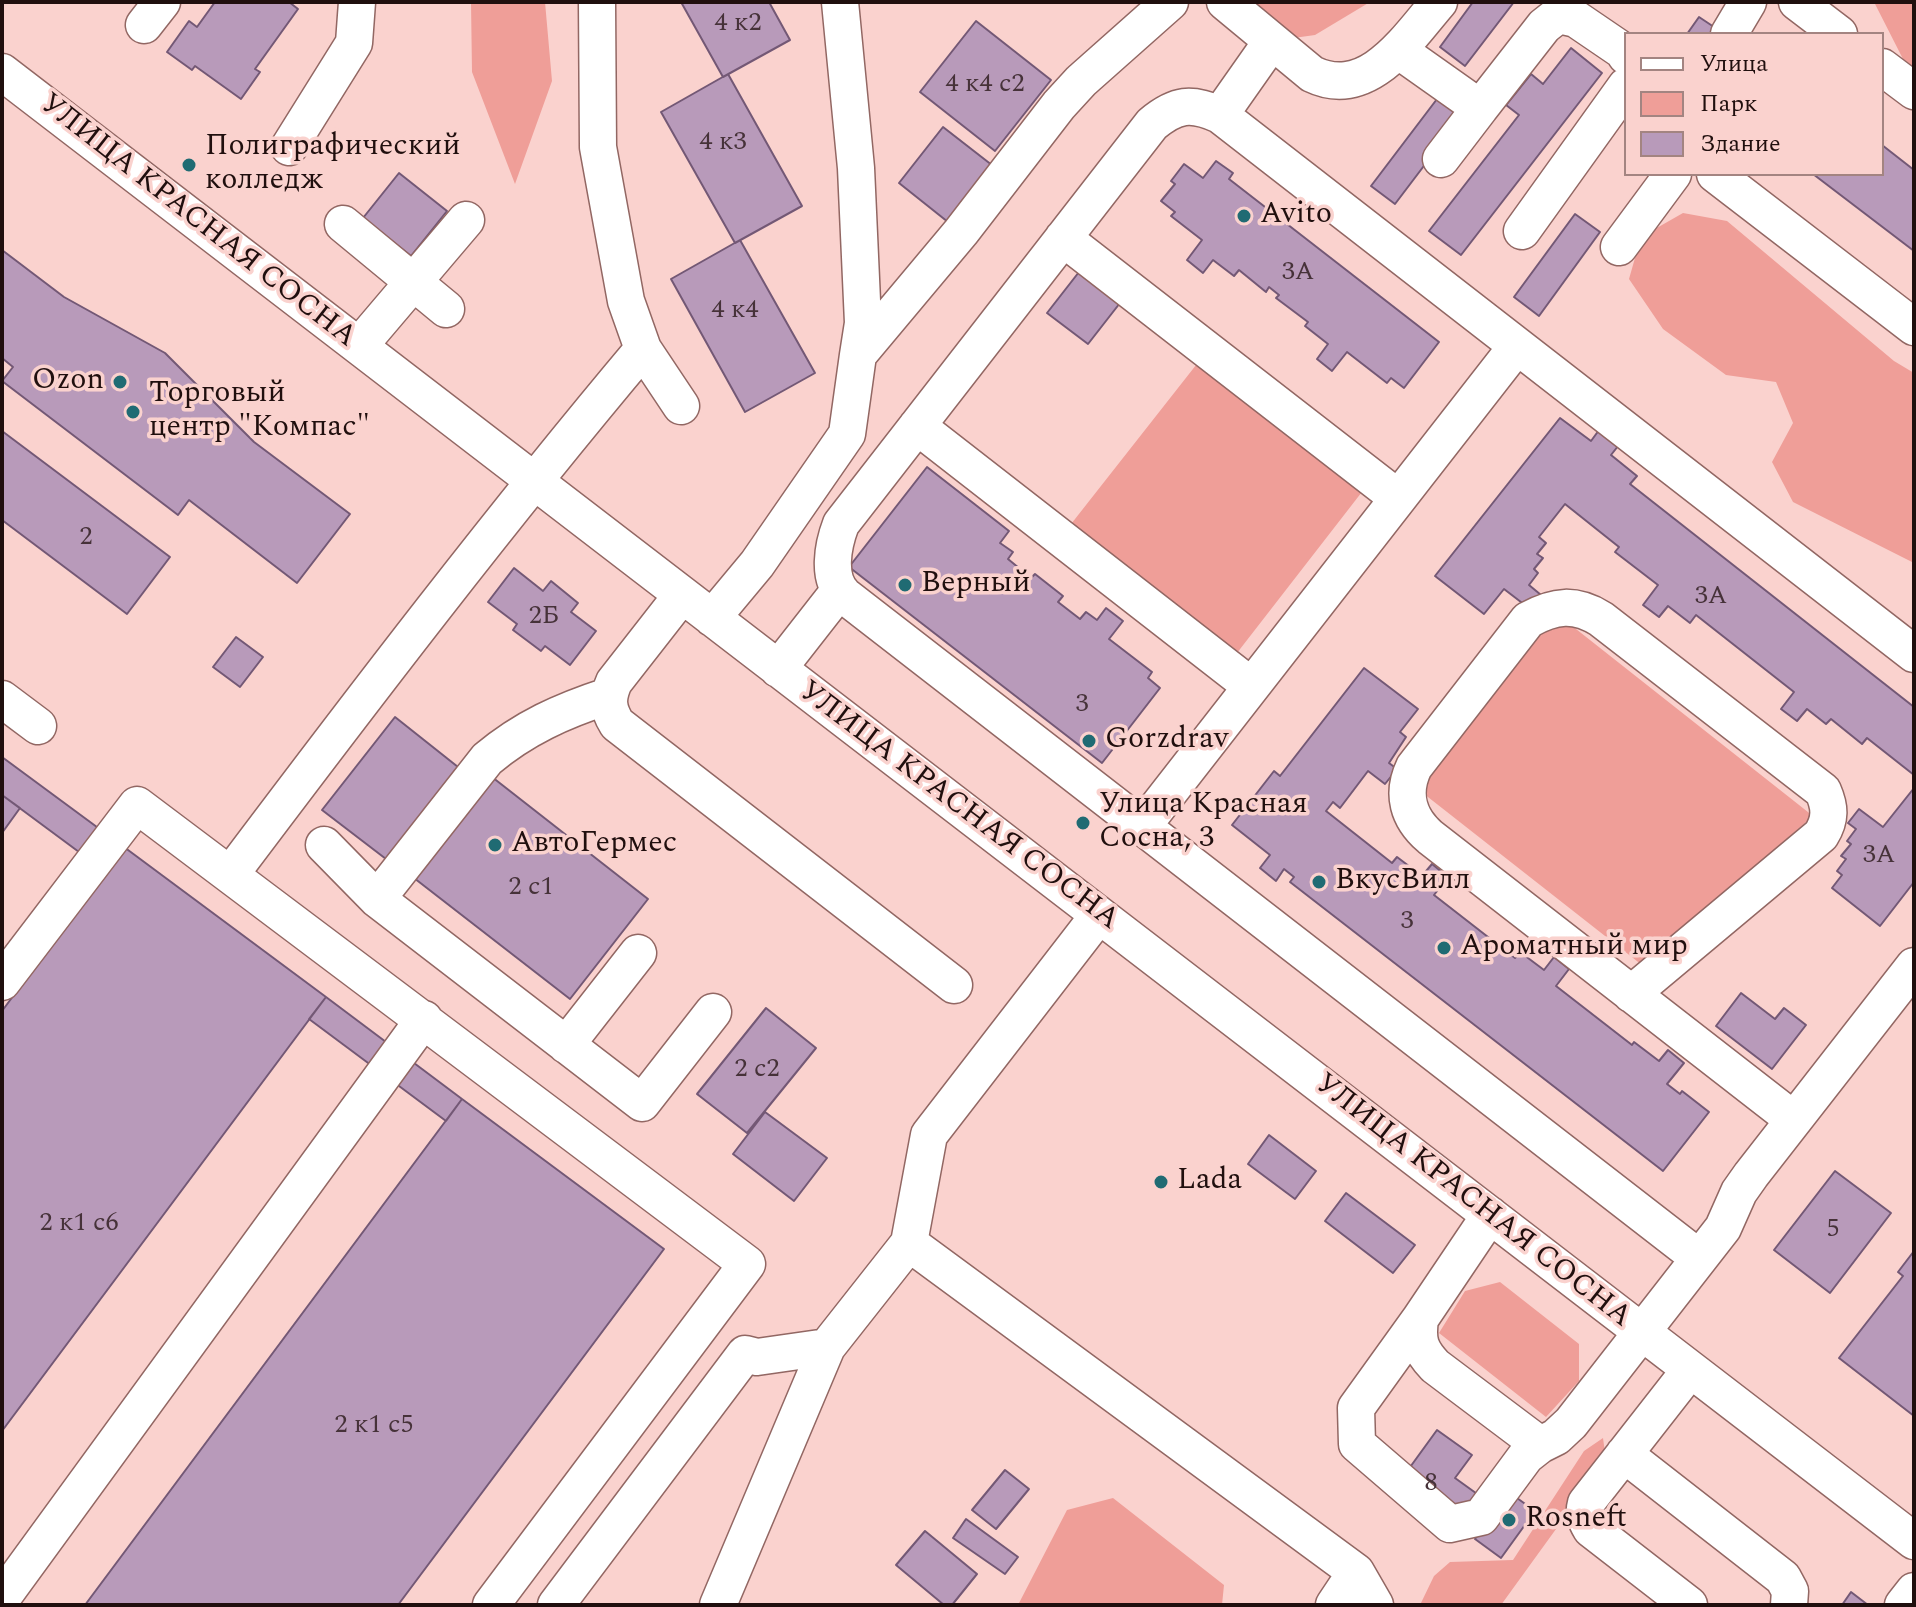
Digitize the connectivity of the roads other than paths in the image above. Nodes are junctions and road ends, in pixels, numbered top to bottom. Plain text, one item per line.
1 (357, 2) edge
2 (597, 2) edge
3 (840, 2) edge
4 (1170, 2) edge
5 (1225, 2) edge
6 (1439, 2) edge
7 (1748, 2) edge
8 (1797, 2) edge
9 (1730, 32) edge
10 (1836, 32) edge
11 (1272, 41) junction
12 (1398, 50) junction
13 (1624, 53) edge
14 (1884, 68) edge
15 (2, 72) edge
16 (1624, 89) edge
17 (1914, 91) edge
18 (1480, 108) junction
19 (1220, 115) junction
20 (289, 147) dead end
21 (1441, 159) dead end
22 (1672, 176) edge
23 (1718, 176) edge
24 (466, 220) dead end
25 (343, 224) dead end
26 (1522, 231) dead end
27 (1063, 238) junction
28 (1619, 247) dead end
29 (413, 282) junction
30 (446, 309) dead end
31 (1914, 327) edge
32 (359, 346) junction
33 (1517, 346) junction
34 (643, 349) junction
35 (858, 355) junction
36 (681, 406) dead end
37 (917, 426) junction
38 (534, 482) junction
39 (1398, 498) junction
40 (839, 591) junction
41 (682, 595) junction
42 (712, 618) junction
43 (1914, 654) edge
44 (778, 669) junction
45 (1251, 686) junction
46 (608, 696) junction
47 (2, 699) edge
48 (38, 726) dead end
49 (1142, 827) junction
50 (324, 845) dead end
51 (230, 875) junction
52 (377, 899) junction
53 (1099, 915) junction
54 (638, 953) dead end
55 (1914, 966) edge
56 (2, 982) edge
57 (954, 985) dead end
58 (1631, 994) junction
59 (713, 1012) dead end
60 (424, 1019) junction
61 (566, 1045) junction
62 (1794, 1120) junction
63 (1490, 1215) junction
64 (909, 1243) junction
65 (1699, 1258) junction
66 (1420, 1319) junction
67 (1641, 1333) junction
68 (827, 1347) junction
69 (1690, 1370) junction
70 (1540, 1445) junction
71 (1624, 1454) junction
72 (1914, 1541) edge
73 (1356, 1572) junction
74 (1914, 1591) edge
75 (2, 1598) edge
76 (491, 1605) edge
77 (556, 1605) edge
78 (718, 1605) edge
79 (1334, 1605) edge
80 (1375, 1605) edge
81 (1689, 1605) edge
82 (1789, 1605) edge
83 (1903, 1605) edge

1 - 20 street
2 - 34 street
3 - 35 street
4 - 35 street
5 - 11 street
6 - 12 street
7 - 9 street
8 - 10 street
11 - 12 street
11 - 19 street
12 - 18 street
13 - 18 street
14 - 17 street
15 - 32 street, УЛИЦА КРАСНАЯ СОСНА
16 - 26 street
18 - 21 street
19 - 27 street
19 - 33 street
22 - 28 street
23 - 31 street
24 - 29 street
25 - 29 street
27 - 37 street
27 - 39 street
29 - 30 street
29 - 32 street
32 - 38 street, УЛИЦА КРАСНАЯ СОСНА
33 - 39 street
33 - 43 street
34 - 36 street
34 - 38 street
35 - 42 street
37 - 40 street
37 - 45 street
38 - 41 street, УЛИЦА КРАСНАЯ СОСНА
38 - 51 street
39 - 45 street
40 - 44 street
40 - 49 street
41 - 42 street, УЛИЦА КРАСНАЯ СОСНА
41 - 46 street
42 - 44 street, УЛИЦА КРАСНАЯ СОСНА
44 - 53 street, УЛИЦА КРАСНАЯ СОСНА
45 - 49 street
46 - 52 street
46 - 57 street
47 - 48 street
49 - 65 street
50 - 52 street
51 - 56 street
51 - 60 street
52 - 61 street
53 - 63 street, УЛИЦА КРАСНАЯ СОСНА
53 - 64 street
54 - 61 street
55 - 62 street
58 - 58 street
58 - 62 street
59 - 61 street
60 - 75 street
60 - 76 street
62 - 65 street
63 - 66 street
63 - 67 street, УЛИЦА КРАСНАЯ СОСНА
64 - 68 street
64 - 73 street
65 - 67 street
66 - 70 street
66 - 70 street
67 - 69 street, УЛИЦА КРАСНАЯ СОСНА
67 - 70 street
68 - 77 street
68 - 78 street
69 - 71 street
69 - 72 street, УЛИЦА КРАСНАЯ СОСНА
71 - 81 street
71 - 82 street
73 - 79 street
73 - 80 street
74 - 83 street

